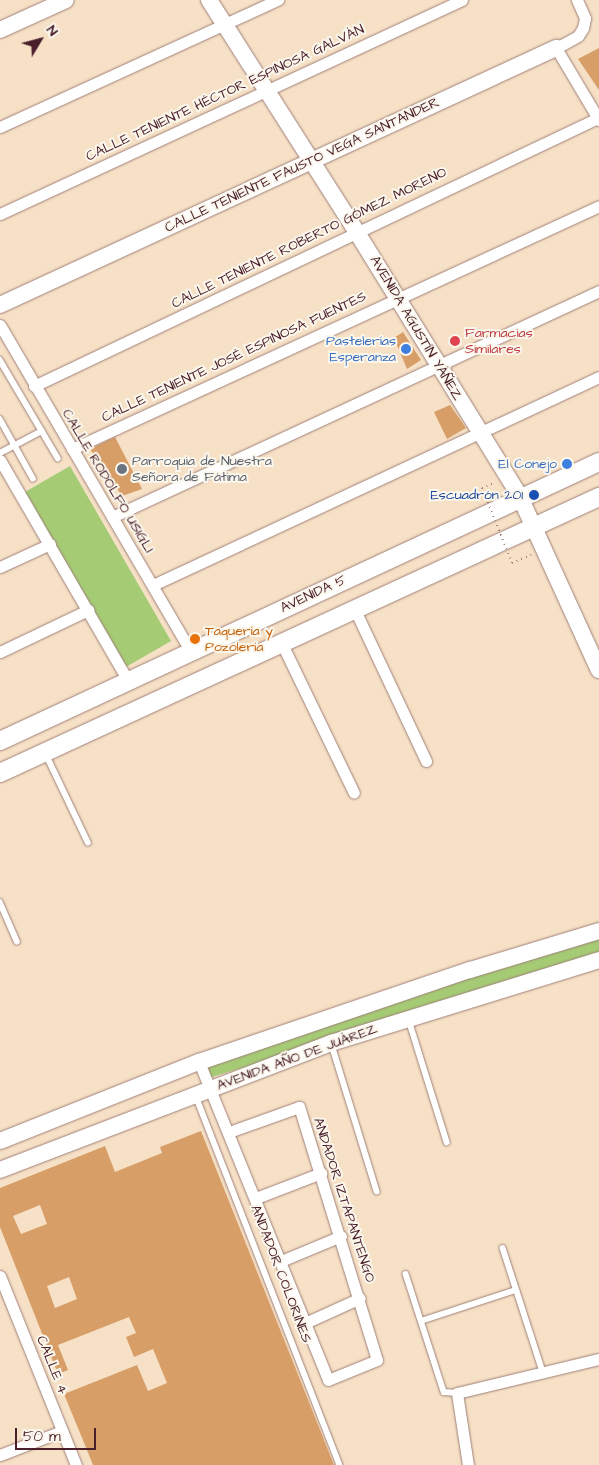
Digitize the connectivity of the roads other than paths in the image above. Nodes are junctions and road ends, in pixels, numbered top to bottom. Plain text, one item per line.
1 (66, 0) edge
2 (209, 0) edge
3 (278, 0) edge
4 (462, 0) edge
5 (580, 5) edge
6 (225, 25) junction
7 (0, 30) edge
8 (556, 48) junction
9 (267, 91) junction
10 (598, 119) edge
11 (0, 127) edge
12 (312, 161) junction
13 (599, 206) edge
14 (0, 214) edge
15 (356, 231) junction
16 (599, 291) edge
17 (398, 298) junction
18 (0, 305) edge
19 (0, 325) edge
20 (0, 360) edge
21 (438, 365) junction
22 (599, 377) edge
23 (34, 386) junction
24 (0, 419) edge
25 (42, 431) junction
26 (480, 432) junction
27 (14, 445) junction
28 (72, 449) junction
29 (0, 453) edge
30 (58, 458) dead end
31 (0, 460) edge
32 (599, 462) edge
33 (5, 478) edge
34 (33, 478) dead end
35 (520, 497) junction
36 (599, 497) edge
37 (112, 517) junction
38 (534, 527) junction
39 (50, 544) junction
40 (0, 567) edge
41 (153, 586) junction
42 (88, 610) junction
43 (355, 610) junction
44 (282, 644) junction
45 (0, 652) edge
46 (191, 652) junction
47 (599, 670) edge
48 (128, 681) junction
49 (0, 741) edge
50 (46, 752) junction
51 (426, 761) dead end
52 (0, 773) edge
53 (354, 793) dead end
54 (88, 842) dead end
55 (0, 902) edge
56 (599, 931) edge
57 (17, 942) dead end
58 (599, 960) edge
59 (408, 1019) junction
60 (331, 1044) junction
61 (199, 1062) junction
62 (202, 1091) junction
63 (229, 1132) junction
64 (0, 1141) edge
65 (447, 1142) dead end
66 (0, 1170) edge
67 (321, 1173) junction
68 (378, 1191) dead end
69 (256, 1198) junction
70 (341, 1236) junction
71 (503, 1248) dead end
72 (280, 1261) junction
73 (406, 1274) dead end
74 (0, 1276) edge
75 (516, 1290) junction
76 (360, 1298) junction
77 (420, 1321) junction
78 (305, 1323) junction
79 (599, 1359) edge
80 (543, 1372) junction
81 (328, 1380) joint
82 (457, 1393) junction
83 (62, 1431) junction
84 (0, 1455) edge
85 (76, 1465) edge
86 (340, 1465) edge
87 (468, 1465) edge

1 - 7 street
2 - 6 street, AVENIDA AGUSTÍN YÁÑEZ
3 - 6 street
4 - 9 street, CALLE TENIENTE HÉCTOR ESPINOSA GALVÁN
5 - 8 street, CALLE TENIENTE FAUSTO VEGA SANTANDER
6 - 9 street, AVENIDA AGUSTÍN YÁÑEZ
6 - 11 street
8 - 10 street
8 - 12 street, CALLE TENIENTE FAUSTO VEGA SANTANDER
9 - 12 street, AVENIDA AGUSTÍN YÁÑEZ
9 - 14 street, CALLE TENIENTE HÉCTOR ESPINOSA GALVÁN
10 - 15 street, CALLE TENIENTE ROBERTO GÓMEZ MORENO
12 - 15 street, AVENIDA AGUSTÍN YÁÑEZ
12 - 18 street, CALLE TENIENTE FAUSTO VEGA SANTANDER
13 - 17 street, CALLE TENIENTE JOSÉ ESPINOSA FUENTES
15 - 17 street, AVENIDA AGUSTÍN YÁÑEZ
15 - 23 street, CALLE TENIENTE ROBERTO GÓMEZ MORENO
16 - 21 street
17 - 21 street, AVENIDA AGUSTÍN YÁÑEZ
17 - 28 street, CALLE TENIENTE JOSÉ ESPINOSA FUENTES
19 - 23 street, CALLE RODOLFO USIGLI
20 - 25 lane
21 - 26 street, AVENIDA AGUSTÍN YÁÑEZ
21 - 37 street
22 - 26 street
23 - 28 street, CALLE RODOLFO USIGLI
24 - 27 lane
25 - 27 lane
25 - 30 lane
26 - 35 street, AVENIDA AGUSTÍN YÁÑEZ
26 - 41 street
27 - 29 lane
27 - 34 lane
28 - 37 street, CALLE RODOLFO USIGLI
31 - 33 street
32 - 35 main road, AVENIDA 5
33 - 39 street
35 - 38 street, AVENIDA AGUSTÍN YÁÑEZ
35 - 46 main road, AVENIDA 5
36 - 38 main road
37 - 41 street, CALLE RODOLFO USIGLI
38 - 43 main road
38 - 47 street, AVENIDA AGUSTÍN YÁÑEZ
39 - 40 street
39 - 42 street
41 - 46 street, CALLE RODOLFO USIGLI
42 - 45 street
42 - 48 street
43 - 44 main road
43 - 51 street
44 - 50 main road
44 - 53 street
46 - 48 main road, AVENIDA 5
48 - 49 main road, AVENIDA 5
50 - 52 main road
50 - 54 lane
55 - 57 lane
56 - 61 street, AVENIDA AÑO DE JUÁREZ
58 - 59 street, AVENIDA AÑO DE JUÁREZ
59 - 60 street, AVENIDA AÑO DE JUÁREZ
59 - 65 lane
60 - 62 street, AVENIDA AÑO DE JUÁREZ
60 - 68 lane
61 - 62 street
61 - 64 street, AVENIDA AÑO DE JUÁREZ
62 - 63 street
62 - 66 street, AVENIDA AÑO DE JUÁREZ
62 - 86 lane, ANDADOR COLORINES
63 - 67 street, ANDADOR IZTAPANTENGO
63 - 69 street, ANDADOR COLORINES
67 - 69 street
67 - 70 street, ANDADOR IZTAPANTENGO
69 - 72 street, ANDADOR COLORINES
70 - 72 street
70 - 76 street, ANDADOR IZTAPANTENGO
71 - 75 lane
72 - 78 street, ANDADOR COLORINES
73 - 77 lane
74 - 83 street, CALLE 4
75 - 77 lane
75 - 80 lane
76 - 78 street
76 - 81 street, ANDADOR IZTAPANTENGO
77 - 82 lane
78 - 81 street, ANDADOR COLORINES
79 - 80 street
80 - 82 street
82 - 87 street
83 - 84 street
83 - 85 street, CALLE 4

